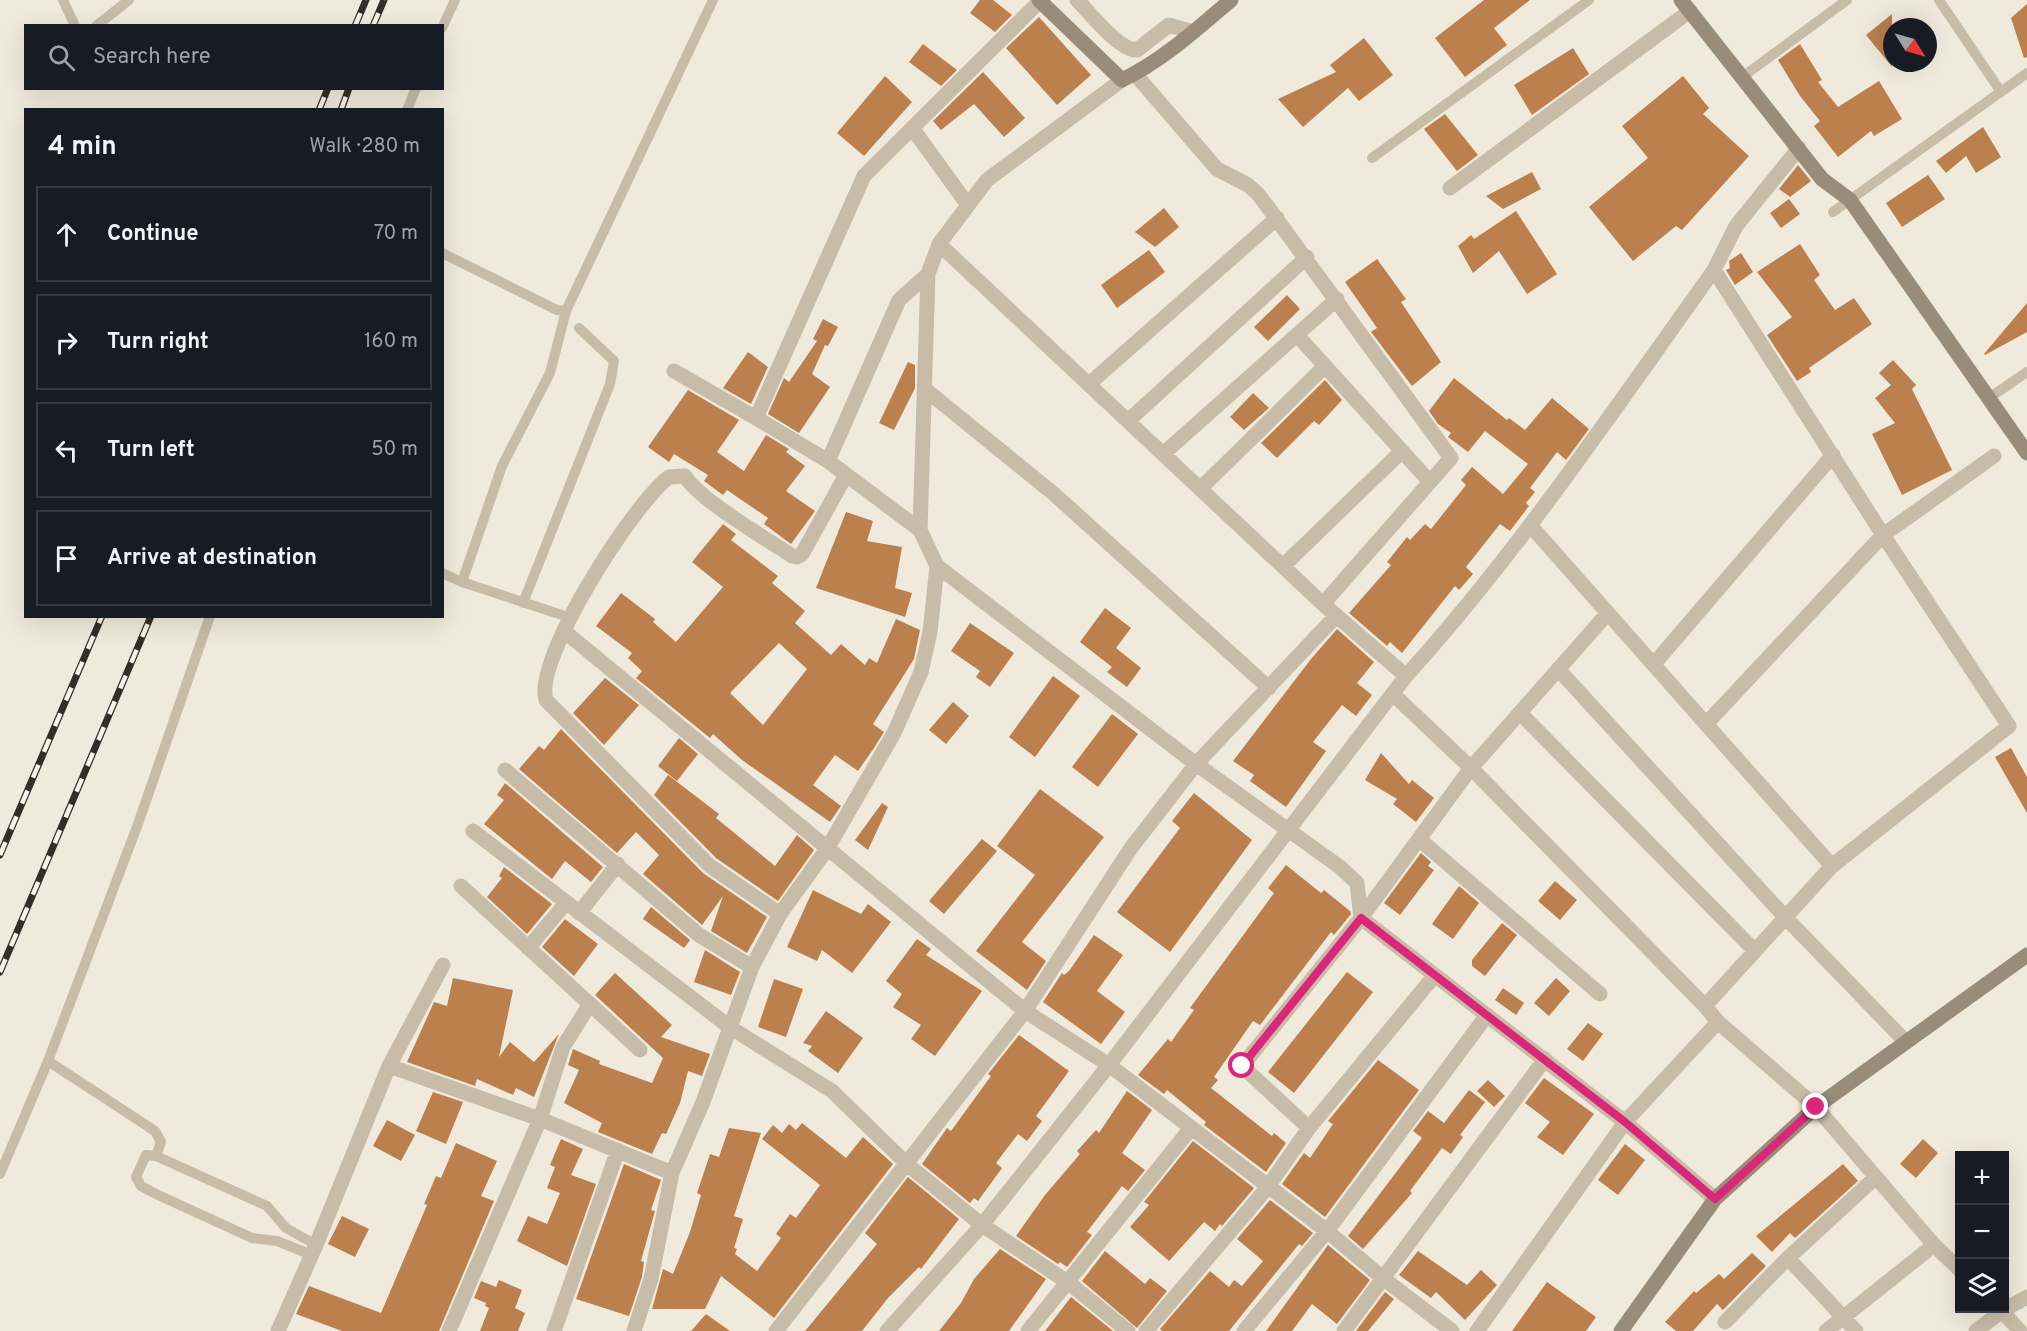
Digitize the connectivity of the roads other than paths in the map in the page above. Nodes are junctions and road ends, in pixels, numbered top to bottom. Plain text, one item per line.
1 (63, 0) edge
2 (129, 0) edge
3 (454, 0) edge
4 (713, 0) edge
5 (1077, 0) edge
6 (1231, 0) edge
7 (1589, 0) edge
8 (1847, 0) edge
9 (1940, 0) edge
10 (1040, 1) edge
11 (1685, 6) edge
12 (74, 24) edge
13 (99, 24) edge
14 (444, 24) edge
15 (1193, 32) junction
16 (2027, 73) edge
17 (1128, 77) junction
18 (1741, 78) junction
19 (415, 90) edge
20 (2001, 92) junction
21 (408, 108) edge
22 (912, 128) junction
23 (1799, 148) junction
24 (1372, 158) dead end
25 (1450, 188) dead end
26 (1850, 200) junction
27 (968, 205) junction
28 (1833, 212) dead end
29 (1277, 218) junction
30 (939, 244) junction
31 (444, 254) edge
32 (1307, 257) junction
33 (1714, 270) junction
34 (928, 274) junction
35 (1337, 299) junction
36 (566, 311) junction
37 (579, 328) dead end
38 (1297, 335) junction
39 (1325, 366) junction
40 (674, 371) dead end
41 (2027, 372) edge
42 (1089, 384) junction
43 (926, 390) junction
44 (1989, 398) junction
45 (756, 418) junction
46 (1128, 421) junction
47 (1401, 451) junction
48 (2027, 453) edge
49 (1163, 454) junction
50 (1833, 455) junction
51 (1994, 456) dead end
52 (828, 461) junction
53 (846, 475) junction
54 (1430, 482) junction
55 (1200, 489) junction
56 (1530, 525) junction
57 (920, 530) junction
58 (1883, 535) junction
59 (937, 566) junction
60 (1283, 566) junction
61 (444, 574) edge
62 (462, 582) junction
63 (523, 603) junction
64 (1323, 604) junction
65 (1608, 613) junction
66 (1336, 616) junction
67 (209, 618) edge
68 (568, 625) junction
69 (1654, 664) junction
70 (1558, 669) junction
71 (1406, 676) junction
72 (1269, 688) junction
73 (1394, 695) junction
74 (1520, 713) junction
75 (1706, 723) junction
76 (1196, 764) junction
77 (1471, 768) junction
78 (505, 770) dead end
79 (1291, 830) junction
80 (473, 831) dead end
81 (1419, 839) junction
82 (827, 849) junction
83 (618, 864) junction
84 (1832, 866) junction
85 (461, 886) dead end
86 (566, 903) junction
87 (579, 913) junction
88 (780, 914) junction
89 (1785, 917) junction
90 (1361, 918) junction
91 (528, 948) junction
92 (1755, 951) junction
93 (2027, 955) edge
94 (443, 964) dead end
95 (752, 967) junction
96 (1435, 975) junction
97 (1600, 994) dead end
98 (590, 1004) junction
99 (1705, 1006) junction
100 (1025, 1011) junction
101 (1487, 1015) junction
102 (1718, 1022) junction
103 (731, 1028) junction
104 (1906, 1042) junction
105 (640, 1050) dead end
106 (1545, 1059) junction
107 (48, 1061) junction
108 (1109, 1065) junction
109 (389, 1066) junction
110 (1816, 1107) junction
111 (540, 1119) junction
112 (1625, 1122) junction
113 (1191, 1128) junction
114 (1309, 1128) junction
115 (618, 1150) junction
116 (156, 1156) junction
117 (908, 1165) junction
118 (672, 1173) junction
119 (0, 1174) edge
120 (1876, 1177) junction
121 (1267, 1188) junction
122 (1715, 1199) junction
123 (982, 1225) junction
124 (1327, 1231) junction
125 (1934, 1245) junction
126 (314, 1250) junction
127 (1788, 1257) junction
128 (1955, 1266) edge
129 (1384, 1279) junction
130 (1069, 1283) junction
131 (2027, 1297) edge
132 (2009, 1306) edge
133 (1997, 1313) edge
134 (2003, 1313) edge
135 (1844, 1317) junction
136 (1725, 1322) dead end
137 (278, 1331) edge
138 (449, 1331) edge
139 (554, 1331) edge
140 (634, 1331) edge
141 (776, 1331) edge
142 (887, 1331) edge
143 (1028, 1331) edge
144 (1128, 1331) edge
145 (1146, 1331) edge
146 (1244, 1331) edge
147 (1344, 1331) edge
148 (1452, 1331) edge
149 (1477, 1331) edge
150 (1621, 1331) edge
151 (1826, 1331) edge
152 (1856, 1331) edge
153 (1976, 1331) edge
154 (2020, 1331) edge

1 - 12 lane
2 - 13 lane
3 - 14 lane
4 - 36 lane
5 - 15 street
6 - 15 main road
7 - 24 lane
8 - 18 lane
9 - 20 lane
10 - 17 main road
10 - 22 street
11 - 18 main road
11 - 25 street
15 - 17 main road
16 - 20 lane
17 - 27 street
17 - 29 street
18 - 23 main road
19 - 21 lane
20 - 26 lane
22 - 27 street
22 - 45 street
23 - 26 main road
23 - 33 street
26 - 28 lane
26 - 44 main road
27 - 30 street
29 - 32 street
29 - 42 street
30 - 34 street
30 - 42 street
31 - 36 lane
32 - 35 street
32 - 46 street
33 - 50 street
33 - 56 street
34 - 43 street
34 - 52 street
35 - 38 street
35 - 54 street
36 - 62 lane
37 - 63 lane
38 - 39 street
38 - 49 street
39 - 47 street
39 - 55 street
40 - 45 street
41 - 44 lane
42 - 46 street
43 - 57 street
43 - 72 street
44 - 48 main road
45 - 52 street
46 - 49 street
47 - 54 street
47 - 60 street
49 - 55 street
50 - 58 street
50 - 69 street
51 - 58 street
52 - 53 street
53 - 57 street
53 - 68 street
54 - 64 street
55 - 60 street
56 - 65 street
56 - 71 street
57 - 59 street
58 - 75 street
58 - 84 street
59 - 76 street
59 - 82 street
60 - 64 street
61 - 62 lane
62 - 63 lane
63 - 68 lane
64 - 66 street
65 - 69 street
65 - 70 street
66 - 71 street
66 - 72 street
67 - 107 lane
68 - 82 street
68 - 88 street
69 - 75 street
70 - 74 street
70 - 89 street
71 - 73 street
72 - 76 street
73 - 77 street
73 - 79 street
74 - 77 street
74 - 92 street
75 - 84 street
76 - 79 street
76 - 100 street
77 - 81 street
77 - 99 street
78 - 83 street
79 - 90 street
79 - 108 street
80 - 86 street
81 - 90 street
81 - 97 street
82 - 88 street
82 - 100 street
83 - 87 street
83 - 95 street
84 - 89 street
85 - 91 street
86 - 87 street
86 - 91 street
87 - 103 street
88 - 95 street
89 - 92 street
89 - 104 street
90 - 96 street
90 - 114 street
91 - 98 street
92 - 99 street
93 - 104 main road
94 - 109 street
95 - 103 street
96 - 101 street
96 - 114 street
98 - 105 street
98 - 111 street
99 - 102 street
100 - 108 street
100 - 117 street
101 - 106 street
101 - 124 street
102 - 110 street
102 - 112 street
103 - 117 street
103 - 118 street
104 - 110 main road
106 - 112 street
106 - 129 street
107 - 116 lane
107 - 119 lane
108 - 113 street
108 - 123 street
109 - 111 street
109 - 126 street
110 - 120 street
110 - 122 main road
111 - 115 street
111 - 138 street
112 - 122 street
112 - 149 street
113 - 121 street
113 - 130 street
114 - 121 street
115 - 118 street
115 - 139 street
116 - 126 lane
116 - 126 lane
117 - 123 street
117 - 141 street
118 - 140 street
120 - 125 street
120 - 127 street
121 - 124 street
121 - 145 street
122 - 150 main road
123 - 130 street
123 - 142 street
124 - 129 street
124 - 146 street
125 - 128 street
125 - 135 street
126 - 137 street
127 - 135 street
127 - 136 street
129 - 147 street
129 - 148 street
130 - 143 street
130 - 144 street
131 - 132 street
133 - 153 street
134 - 154 street
135 - 151 street
135 - 152 street

